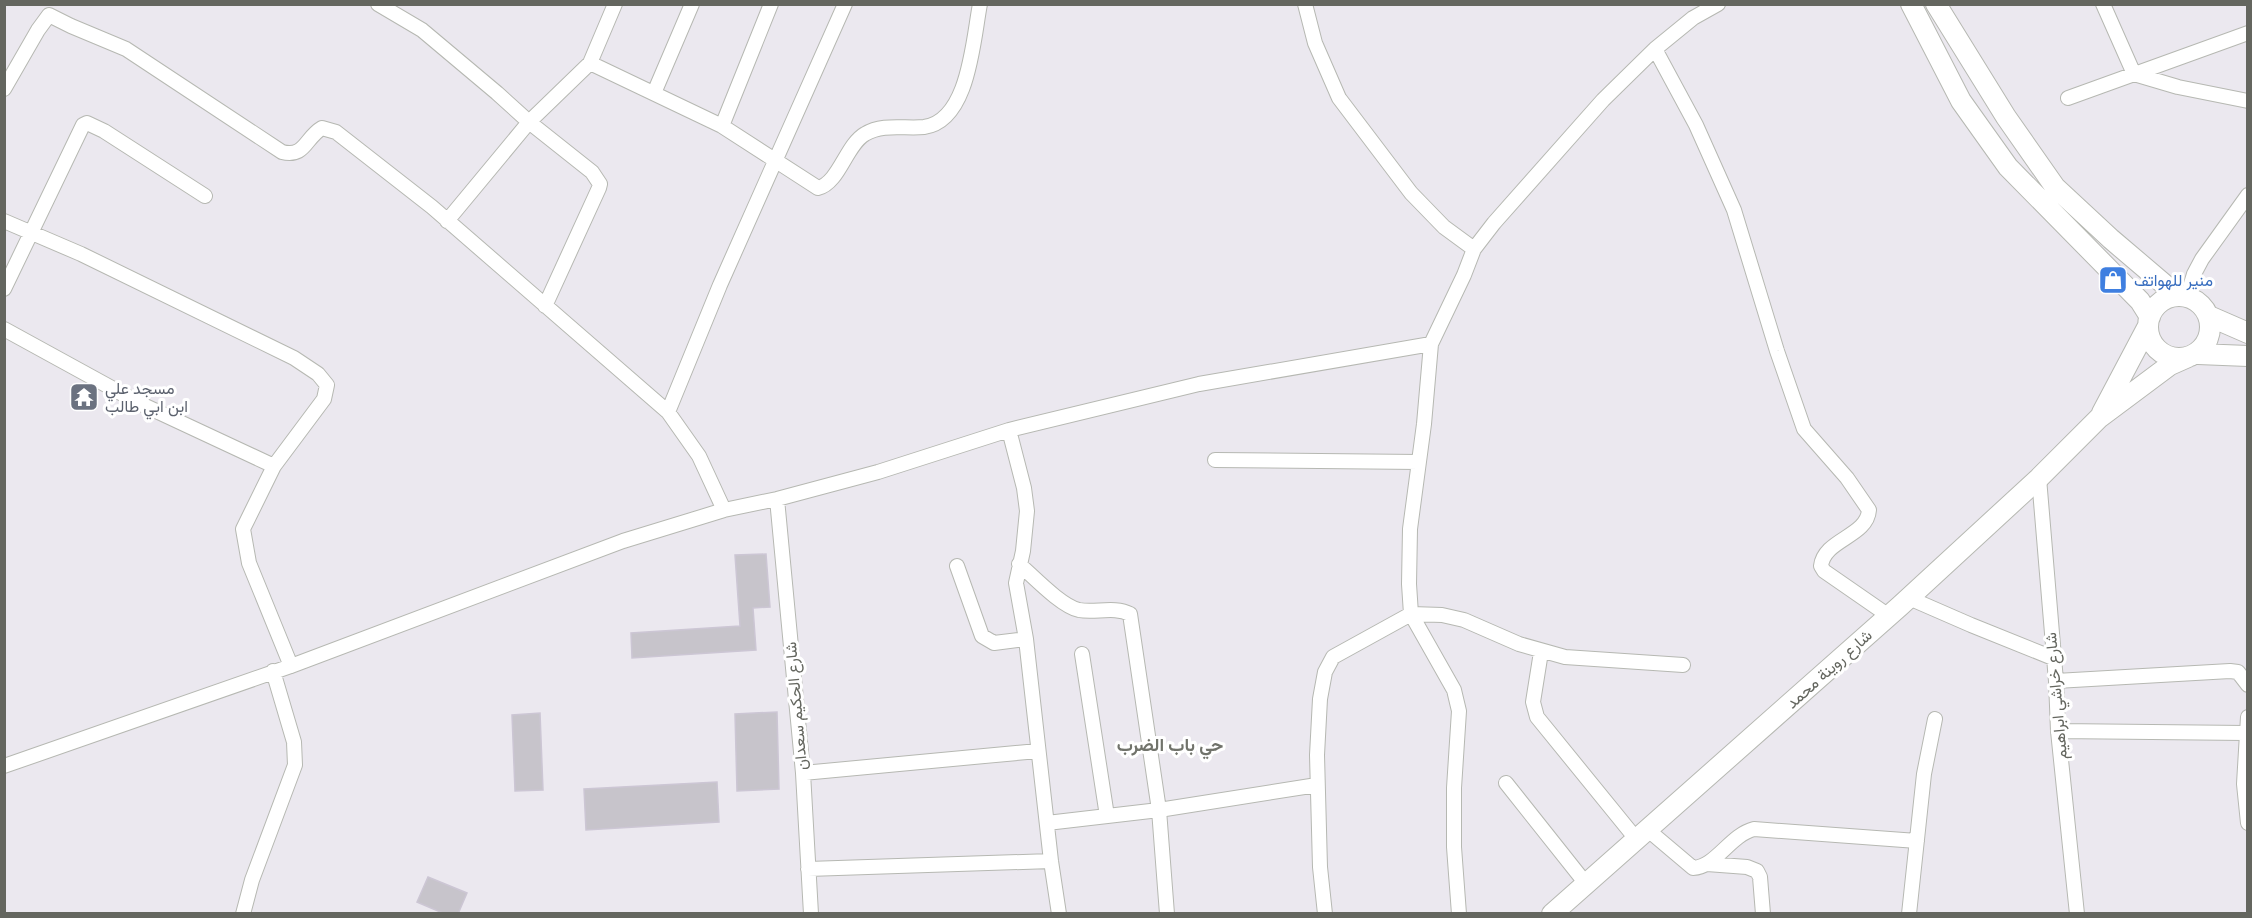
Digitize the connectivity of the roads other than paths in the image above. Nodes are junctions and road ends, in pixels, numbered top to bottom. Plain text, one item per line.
1 (378, 4) edge
2 (615, 4) edge
3 (692, 4) edge
4 (771, 4) edge
5 (845, 4) edge
6 (980, 4) edge
7 (1305, 4) edge
8 (1718, 4) edge
9 (1911, 4) edge
10 (1936, 4) edge
11 (2103, 4) edge
12 (52, 10) edge
13 (2247, 33) edge
14 (1655, 49) junction
15 (590, 63) junction
16 (2134, 74) junction
17 (4, 89) edge
18 (654, 93) junction
19 (2068, 98) dead end
20 (2247, 101) edge
21 (529, 122) junction
22 (722, 126) junction
23 (775, 161) junction
24 (2247, 195) edge
25 (205, 196) dead end
26 (4, 221) edge
27 (447, 221) junction
28 (31, 233) junction
29 (1474, 249) junction
30 (4, 289) edge
31 (2182, 296) junction
32 (545, 306) junction
33 (2209, 316) junction
34 (2149, 322) junction
35 (4, 329) edge
36 (2247, 333) edge
37 (1431, 344) junction
38 (2193, 356) junction
39 (2247, 356) edge
40 (668, 412) junction
41 (2099, 418) junction
42 (1009, 430) junction
43 (1215, 460) dead end
44 (1419, 462) junction
45 (274, 466) junction
46 (2039, 478) junction
47 (777, 499) junction
48 (723, 510) junction
49 (1019, 564) junction
50 (957, 566) dead end
51 (1909, 598) junction
52 (1411, 614) junction
53 (1889, 615) junction
54 (1026, 639) junction
55 (1541, 652) junction
56 (1082, 654) dead end
57 (2053, 657) junction
58 (1683, 665) dead end
59 (291, 666) junction
60 (273, 670) junction
61 (2056, 681) junction
62 (2247, 685) edge
63 (2247, 717) edge
64 (1935, 719) dead end
65 (2058, 731) junction
66 (2245, 733) junction
67 (1038, 751) junction
68 (4, 766) edge
69 (803, 773) junction
70 (1506, 783) dead end
71 (2246, 784) edge
72 (1317, 785) junction
73 (1159, 810) junction
74 (1107, 816) junction
75 (1047, 823) junction
76 (2247, 823) edge
77 (1643, 835) junction
78 (1917, 841) junction
79 (1051, 861) junction
80 (1707, 864) junction
81 (808, 869) junction
82 (1587, 885) junction
83 (243, 914) edge
84 (811, 914) edge
85 (1059, 914) edge
86 (1167, 914) edge
87 (1325, 914) edge
88 (1459, 914) edge
89 (1552, 914) edge
90 (1763, 914) edge
91 (1908, 914) edge
92 (2078, 914) edge

1 - 21 street
2 - 15 street
3 - 18 street
4 - 22 street
5 - 23 street
6 - 23 street
7 - 29 street
8 - 14 street
9 - 34 main road
10 - 31 main road
11 - 16 street
12 - 17 street
12 - 27 street
13 - 16 street
14 - 29 street
14 - 53 street
15 - 18 street
15 - 21 street
16 - 19 street
16 - 20 street
18 - 22 street
21 - 27 street
21 - 32 street
22 - 23 street
23 - 40 street
24 - 31 street
25 - 28 street
26 - 28 street
27 - 32 street
28 - 30 street
28 - 45 street
29 - 37 street
31 - 33 main road
31 - 34 main road
32 - 40 street
33 - 36 main road
33 - 38 main road
34 - 38 main road
34 - 41 main road
35 - 45 street
37 - 42 street
37 - 44 street
38 - 39 main road
38 - 41 main road
40 - 48 street
41 - 46 main road, شارع روينة محمد
42 - 47 street
42 - 49 street
43 - 44 street
44 - 52 street
45 - 59 street
46 - 51 main road, شارع روينة محمد
46 - 57 street, شارع خراشي ابراهيم
47 - 48 street
47 - 69 street, شارع الحكيم سعدان
48 - 59 street
49 - 54 street
49 - 73 street
50 - 54 street
51 - 53 main road, شارع روينة محمد
51 - 57 street
52 - 55 street
52 - 72 street
52 - 88 street
53 - 77 main road, شارع روينة محمد
54 - 67 street
55 - 58 street
55 - 77 street
56 - 74 street
57 - 61 street, شارع خراشي ابراهيم
59 - 60 street
60 - 68 street
60 - 83 street
61 - 62 street
61 - 65 street, شارع خراشي ابراهيم
63 - 66 street
64 - 78 street
65 - 66 street
65 - 92 street, شارع خراشي ابراهيم
66 - 71 street
67 - 69 street
67 - 75 street
69 - 81 street, شارع الحكيم سعدان
70 - 82 street
71 - 76 street
72 - 73 street
72 - 87 street
73 - 74 street
73 - 86 street
74 - 75 street
75 - 79 street
77 - 80 street
77 - 82 main road, شارع روينة محمد
78 - 80 street
78 - 91 street
79 - 81 street
79 - 85 street
80 - 90 street
81 - 84 street, شارع الحكيم سعدان
82 - 89 main road, شارع روينة محمد

